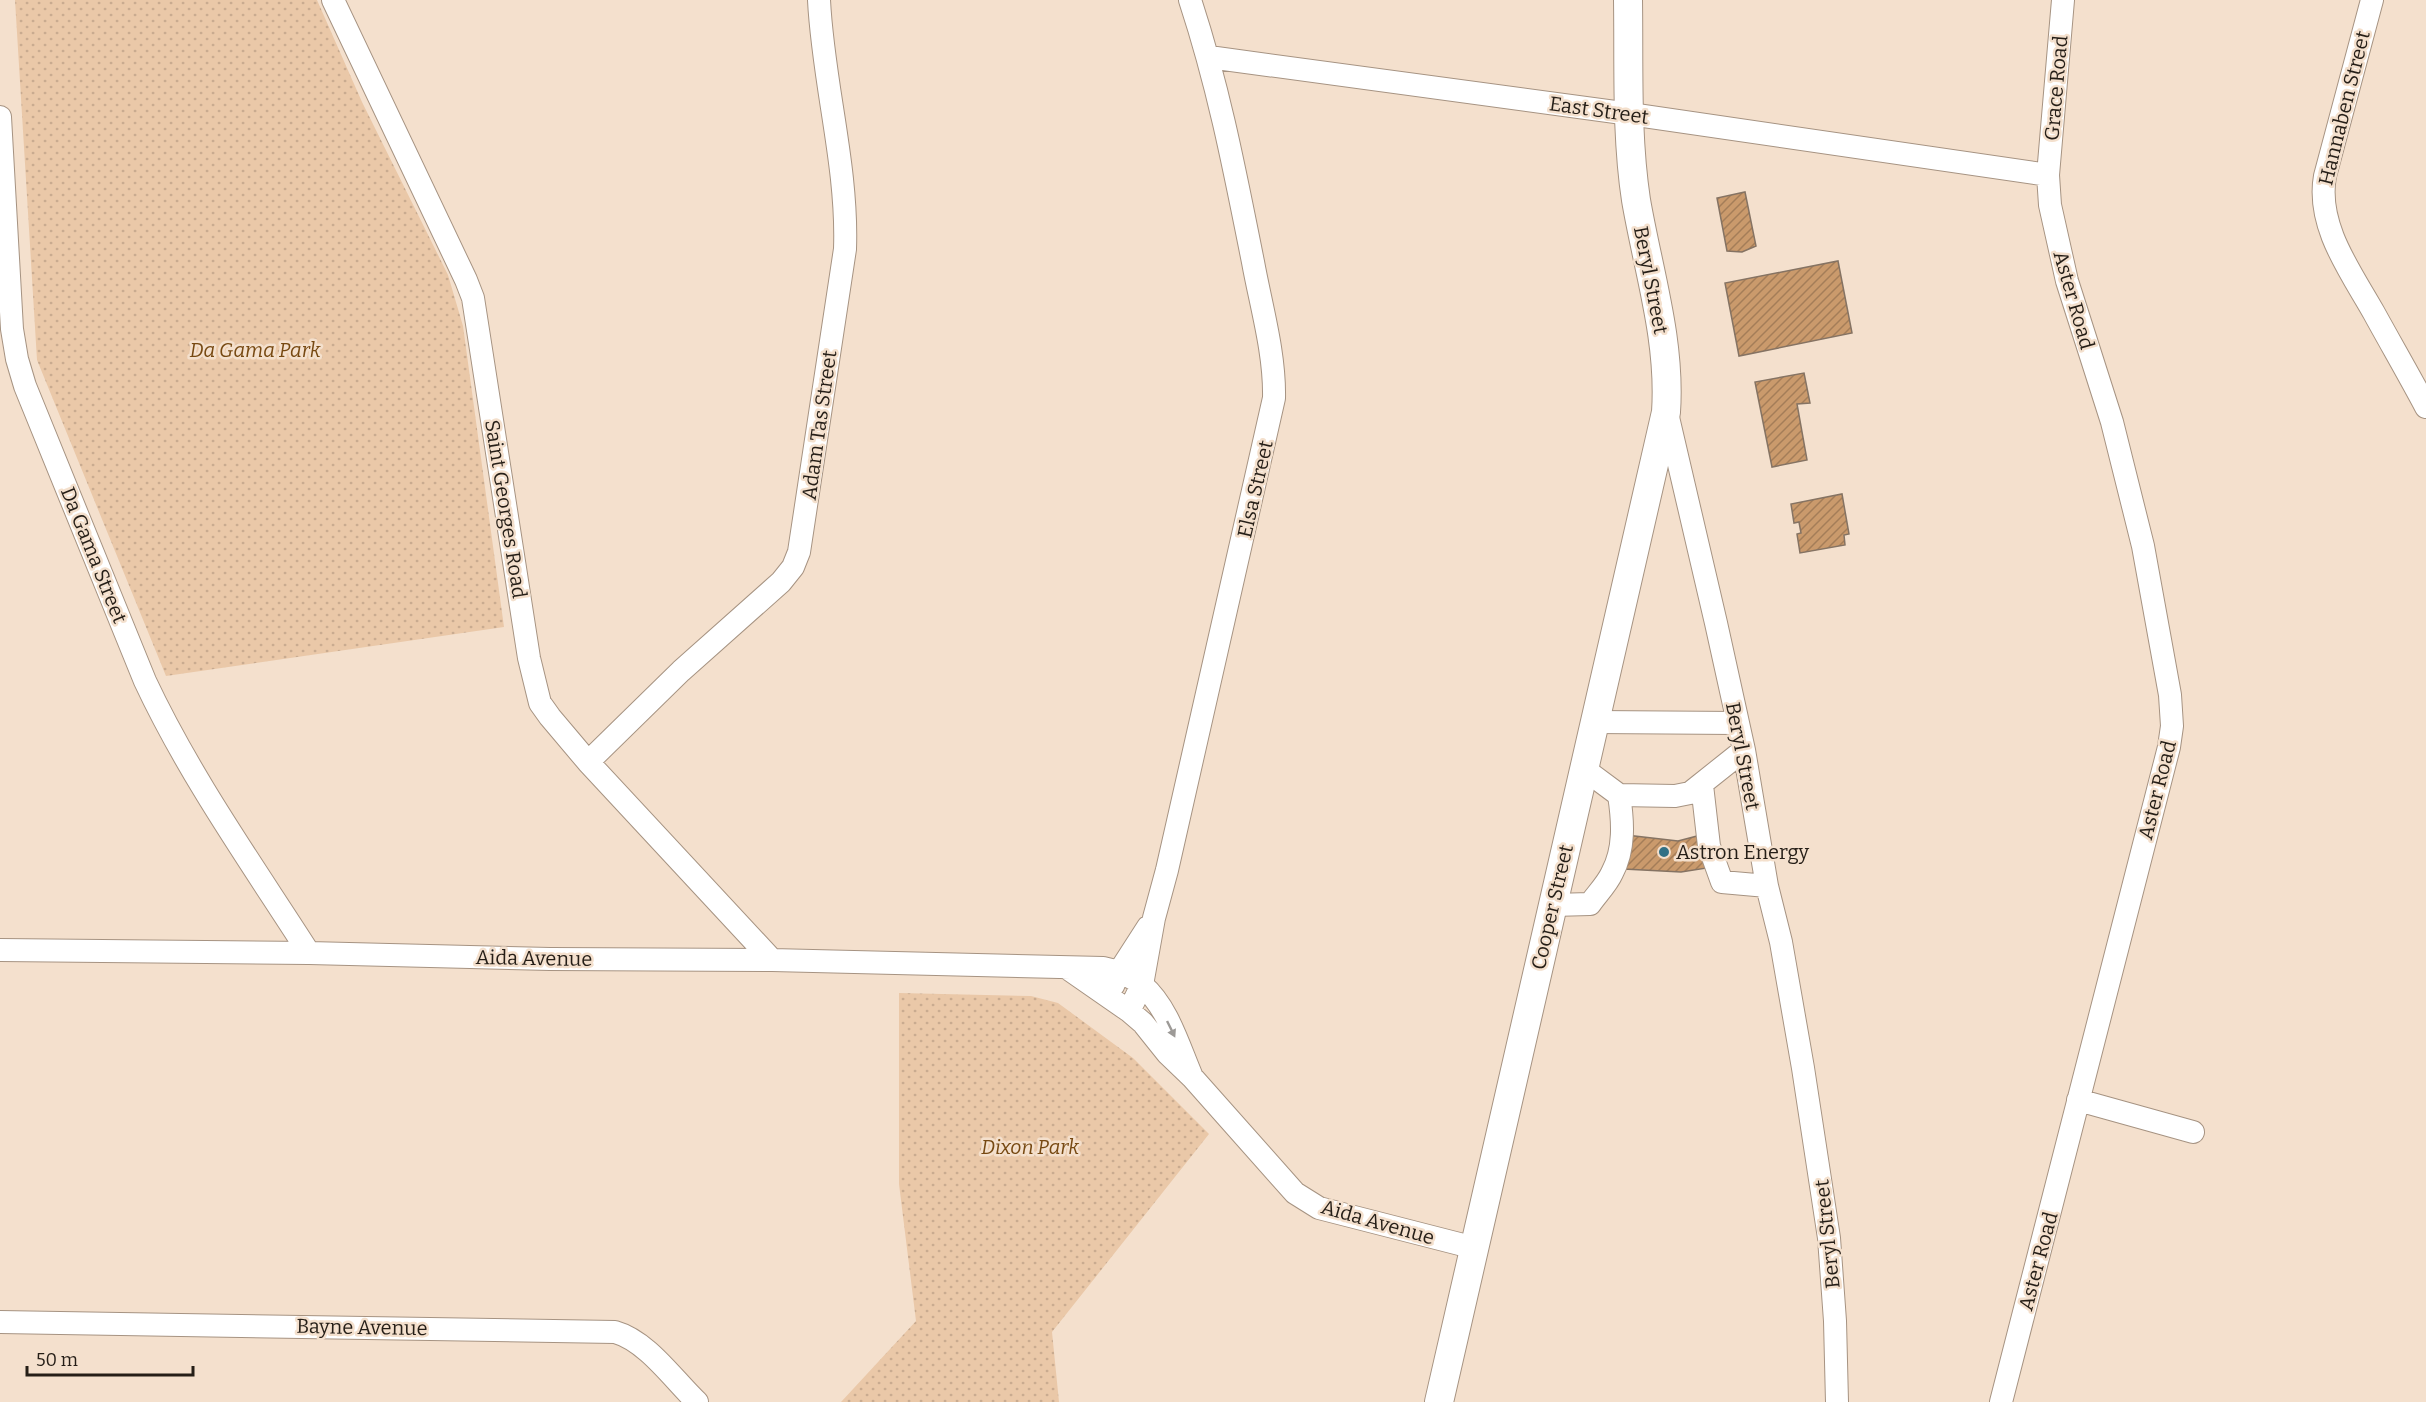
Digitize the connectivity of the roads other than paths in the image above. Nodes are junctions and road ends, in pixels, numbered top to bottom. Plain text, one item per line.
1 (333, 0) edge
2 (819, 0) edge
3 (1190, 0) edge
4 (1628, 0) edge
5 (2063, 0) edge
6 (2372, 0) edge
7 (1209, 57) junction
8 (1630, 114) junction
9 (0, 117) edge
10 (2048, 175) junction
11 (2426, 407) edge
12 (1666, 412) junction
13 (1595, 722) junction
14 (1737, 723) junction
15 (1744, 750) junction
16 (588, 762) junction
17 (1584, 769) junction
18 (1702, 785) junction
19 (1619, 795) junction
20 (1767, 886) junction
21 (1553, 905) junction
22 (1154, 918) junction
23 (0, 950) edge
24 (309, 953) junction
25 (772, 960) junction
26 (1067, 968) junction
27 (1119, 972) junction
28 (1142, 985) junction
29 (1108, 998) junction
30 (1129, 1011) junction
31 (1192, 1077) junction
32 (2078, 1100) junction
33 (2193, 1132) dead end
34 (1475, 1248) junction
35 (0, 1322) edge
36 (697, 1402) edge
37 (1439, 1402) edge
38 (1837, 1402) edge
39 (2001, 1402) edge

1 - 16 street, Saint Georges Road
2 - 16 street, Adam Tas Street
3 - 7 street
4 - 8 main road, Beryl Street
5 - 10 street, Grace Road
6 - 11 street, Hannaben Street
7 - 8 street, East Street
7 - 22 street, Elsa Street
8 - 10 street, East Street
8 - 12 main road, Beryl Street
9 - 24 street, Da Gama Street
10 - 32 street, Aster Road
12 - 13 main road, Cooper Street
12 - 14 street, Beryl Street
13 - 14 street
13 - 17 main road, Cooper Street
14 - 15 street, Beryl Street
15 - 18 street
15 - 20 street, Beryl Street
16 - 25 street, Saint Georges Road
17 - 19 street
17 - 21 main road, Cooper Street
18 - 19 street
18 - 20 street
19 - 21 street
20 - 38 street, Beryl Street
21 - 34 main road, Cooper Street
22 - 27 street, Elsa Street
22 - 28 street, Elsa Street
23 - 24 street, Aida Avenue
24 - 25 street, Aida Avenue
25 - 26 street, Aida Avenue
26 - 27 street, Aida Avenue
26 - 29 street, Aida Avenue
27 - 28 street, Aida Avenue
27 - 29 street, Elsa Street
28 - 30 street, Elsa Street
28 -> 31 street, Aida Avenue
29 - 30 street, Aida Avenue
30 - 31 street, Aida Avenue
31 - 34 street, Aida Avenue
32 - 33 street
32 - 39 street, Aster Road
34 - 37 main road, Cooper Street
35 - 36 street, Bayne Avenue

